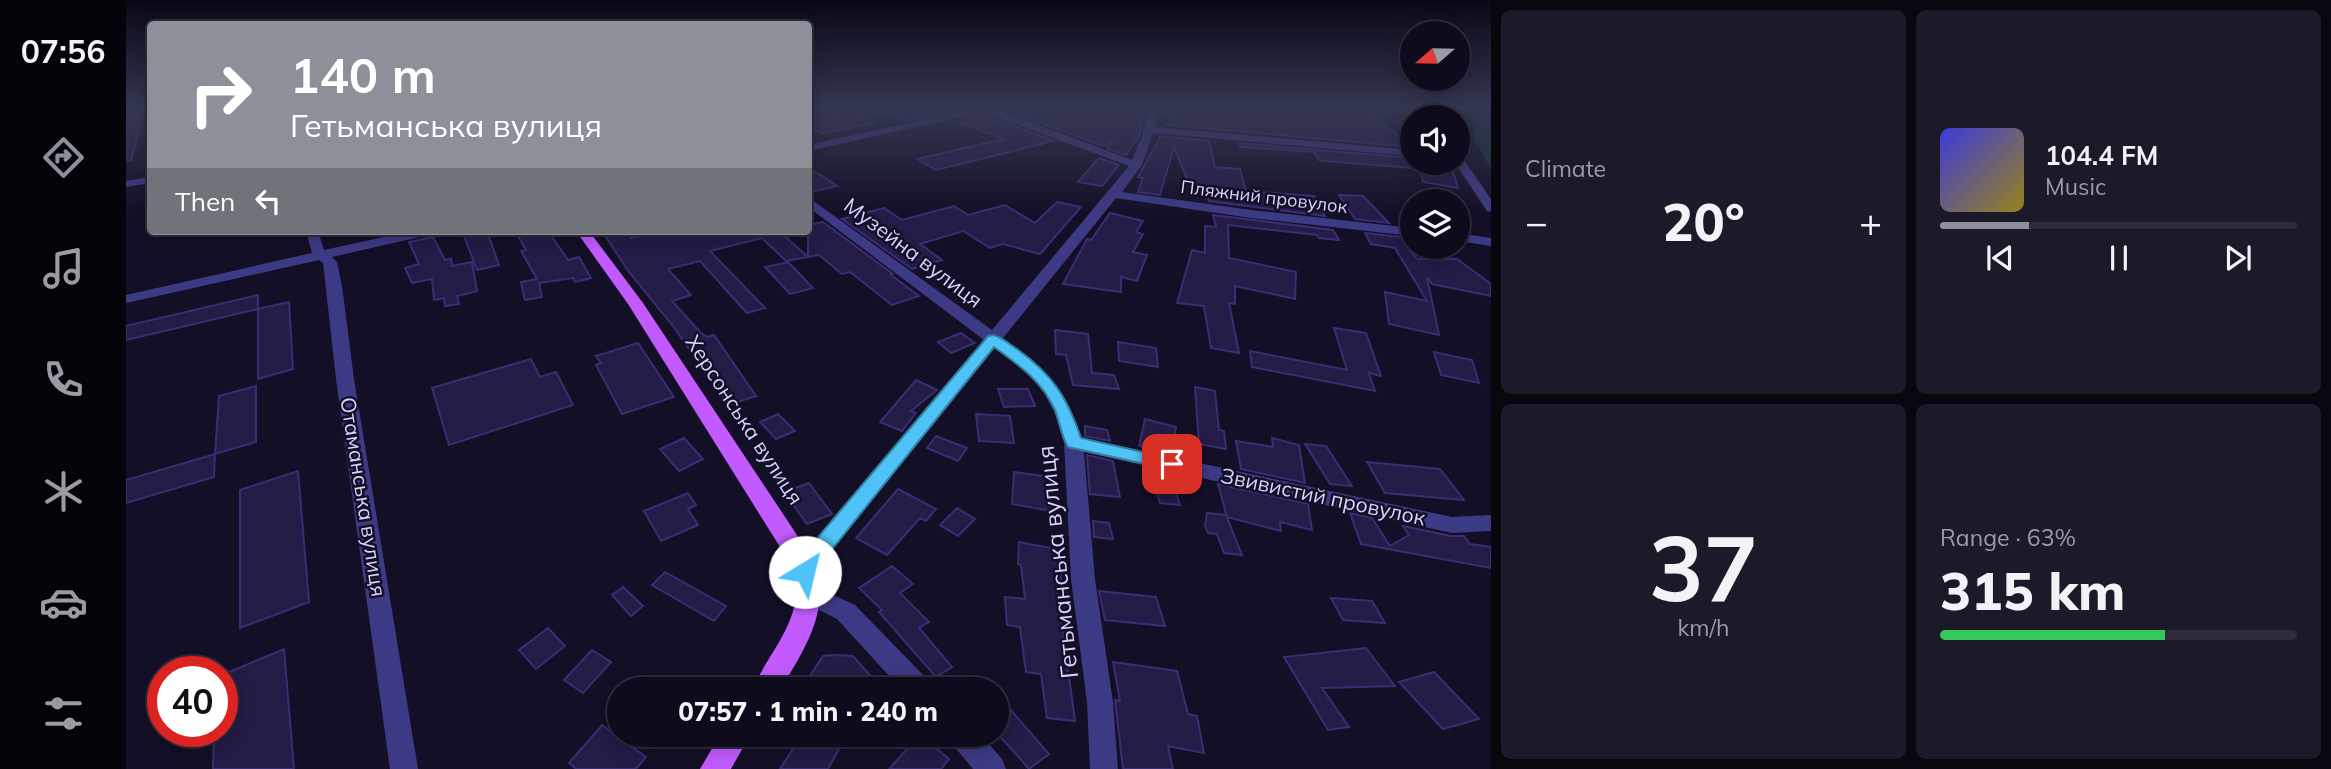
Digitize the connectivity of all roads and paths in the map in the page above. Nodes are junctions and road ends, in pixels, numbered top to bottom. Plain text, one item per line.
1 (1080, 144) edge
2 (1145, 144) edge
3 (1309, 144) edge
4 (1400, 152) edge
5 (1136, 165) junction
6 (1469, 175) edge
7 (147, 180) edge
8 (126, 184) edge
9 (1112, 194) junction
10 (812, 204) edge
11 (1491, 208) edge
12 (1400, 231) edge
13 (313, 235) edge
14 (410, 235) edge
15 (585, 235) edge
16 (1470, 239) edge
17 (1491, 242) edge
18 (321, 255) junction
19 (126, 299) edge
20 (993, 339) junction
21 (1074, 443) junction
22 (1491, 523) edge
23 (807, 583) junction
24 (773, 677) edge
25 (908, 677) edge
26 (728, 747) edge
27 (973, 747) edge
28 (404, 769) edge
29 (713, 769) edge
30 (992, 769) edge
31 (1104, 769) edge

1 - 5 street
2 - 5 street
3 - 4 street
5 - 9 street
6 - 11 street
7 - 8 street
9 - 12 street, Пляжний провулок
9 - 20 street
10 - 20 street, Музейна вулиця
13 - 18 street, Отаманська вулиця
14 - 18 street
15 - 23 main road, Херсонська вулиця
16 - 17 street
18 - 19 street
18 - 28 street, Отаманська вулиця
20 - 21 street, Гетьманська вулиця
20 - 23 street
21 - 22 street, Звивистий провулок
21 - 31 street, Гетьманська вулиця
23 - 24 main road
23 - 25 street
26 - 29 main road
27 - 30 street

